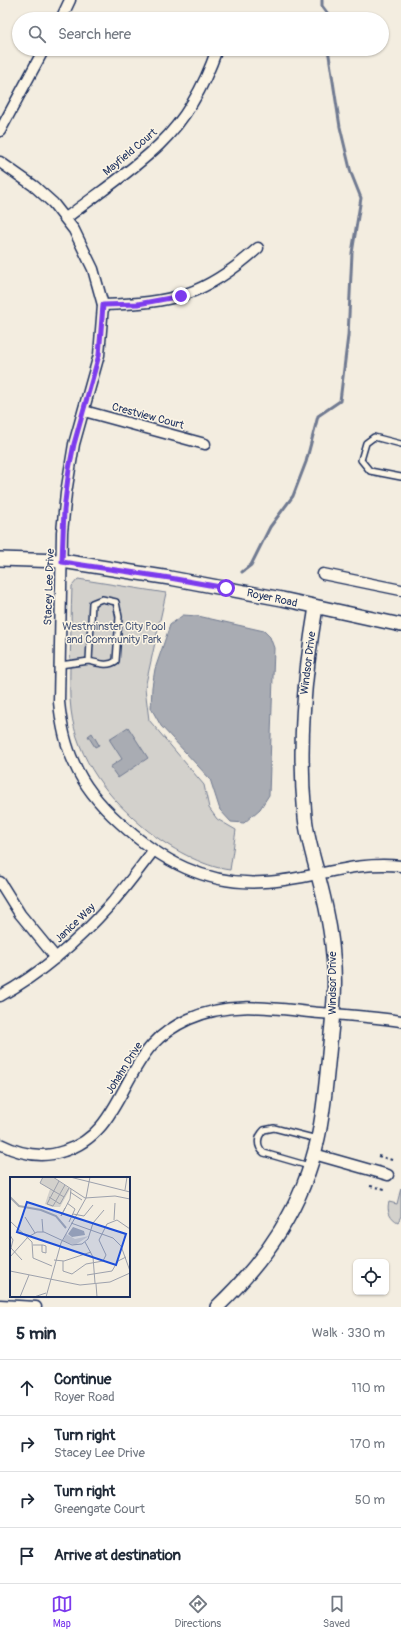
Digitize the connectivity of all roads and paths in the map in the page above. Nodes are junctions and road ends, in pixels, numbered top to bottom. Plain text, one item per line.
1 (70, 0) edge
2 (64, 12) edge
3 (40, 56) edge
4 (214, 56) edge
5 (0, 131) edge
6 (0, 162) edge
7 (66, 218) junction
8 (258, 248) dead end
9 (103, 305) junction
10 (84, 411) junction
11 (205, 444) dead end
12 (401, 444) edge
13 (401, 477) edge
14 (0, 559) edge
15 (62, 562) junction
16 (323, 574) dead end
17 (401, 590) edge
18 (316, 607) junction
19 (401, 626) edge
20 (89, 661) junction
21 (58, 665) junction
22 (153, 851) junction
23 (401, 866) edge
24 (318, 874) junction
25 (0, 882) edge
26 (56, 958) junction
27 (0, 996) edge
28 (333, 1014) junction
29 (401, 1021) edge
30 (318, 1140) junction
31 (0, 1144) edge
32 (378, 1156) dead end
33 (312, 1160) junction
34 (392, 1160) dead end
35 (388, 1175) dead end
36 (370, 1186) dead end
37 (385, 1189) dead end
38 (0, 1305) edge
39 (36, 1307) edge
40 (216, 1307) edge

1 - 2 street
3 - 5 street
4 - 7 street, Mayfield Court
6 - 7 street, Stacey Lee Drive
7 - 9 street, Stacey Lee Drive
8 - 9 street
9 - 10 street, Stacey Lee Drive
10 - 11 street, Crestview Court
10 - 15 street, Stacey Lee Drive
12 - 13 lane
14 - 15 street, Royer Road
15 - 18 street, Royer Road
15 - 21 street, Stacey Lee Drive
16 - 17 street
18 - 19 street, Royer Road
18 - 24 street, Windsor Drive
20 - 20 lane
20 - 21 lane
21 - 22 street, Stacey Lee Drive
22 - 24 street, Stacey Lee Drive
22 - 26 street, Janice Way
23 - 24 street, Stacey Lee Drive
24 - 28 street, Windsor Drive
25 - 26 street
26 - 27 street, Janice Way
28 - 29 street, Johahn Drive
28 - 30 street, Windsor Drive
28 - 31 street, Johahn Drive
30 - 33 street, Windsor Drive
30 - 33 lane
32 - 34 path
33 - 35 street
33 - 40 street, Windsor Drive
36 - 37 path
38 - 39 street

